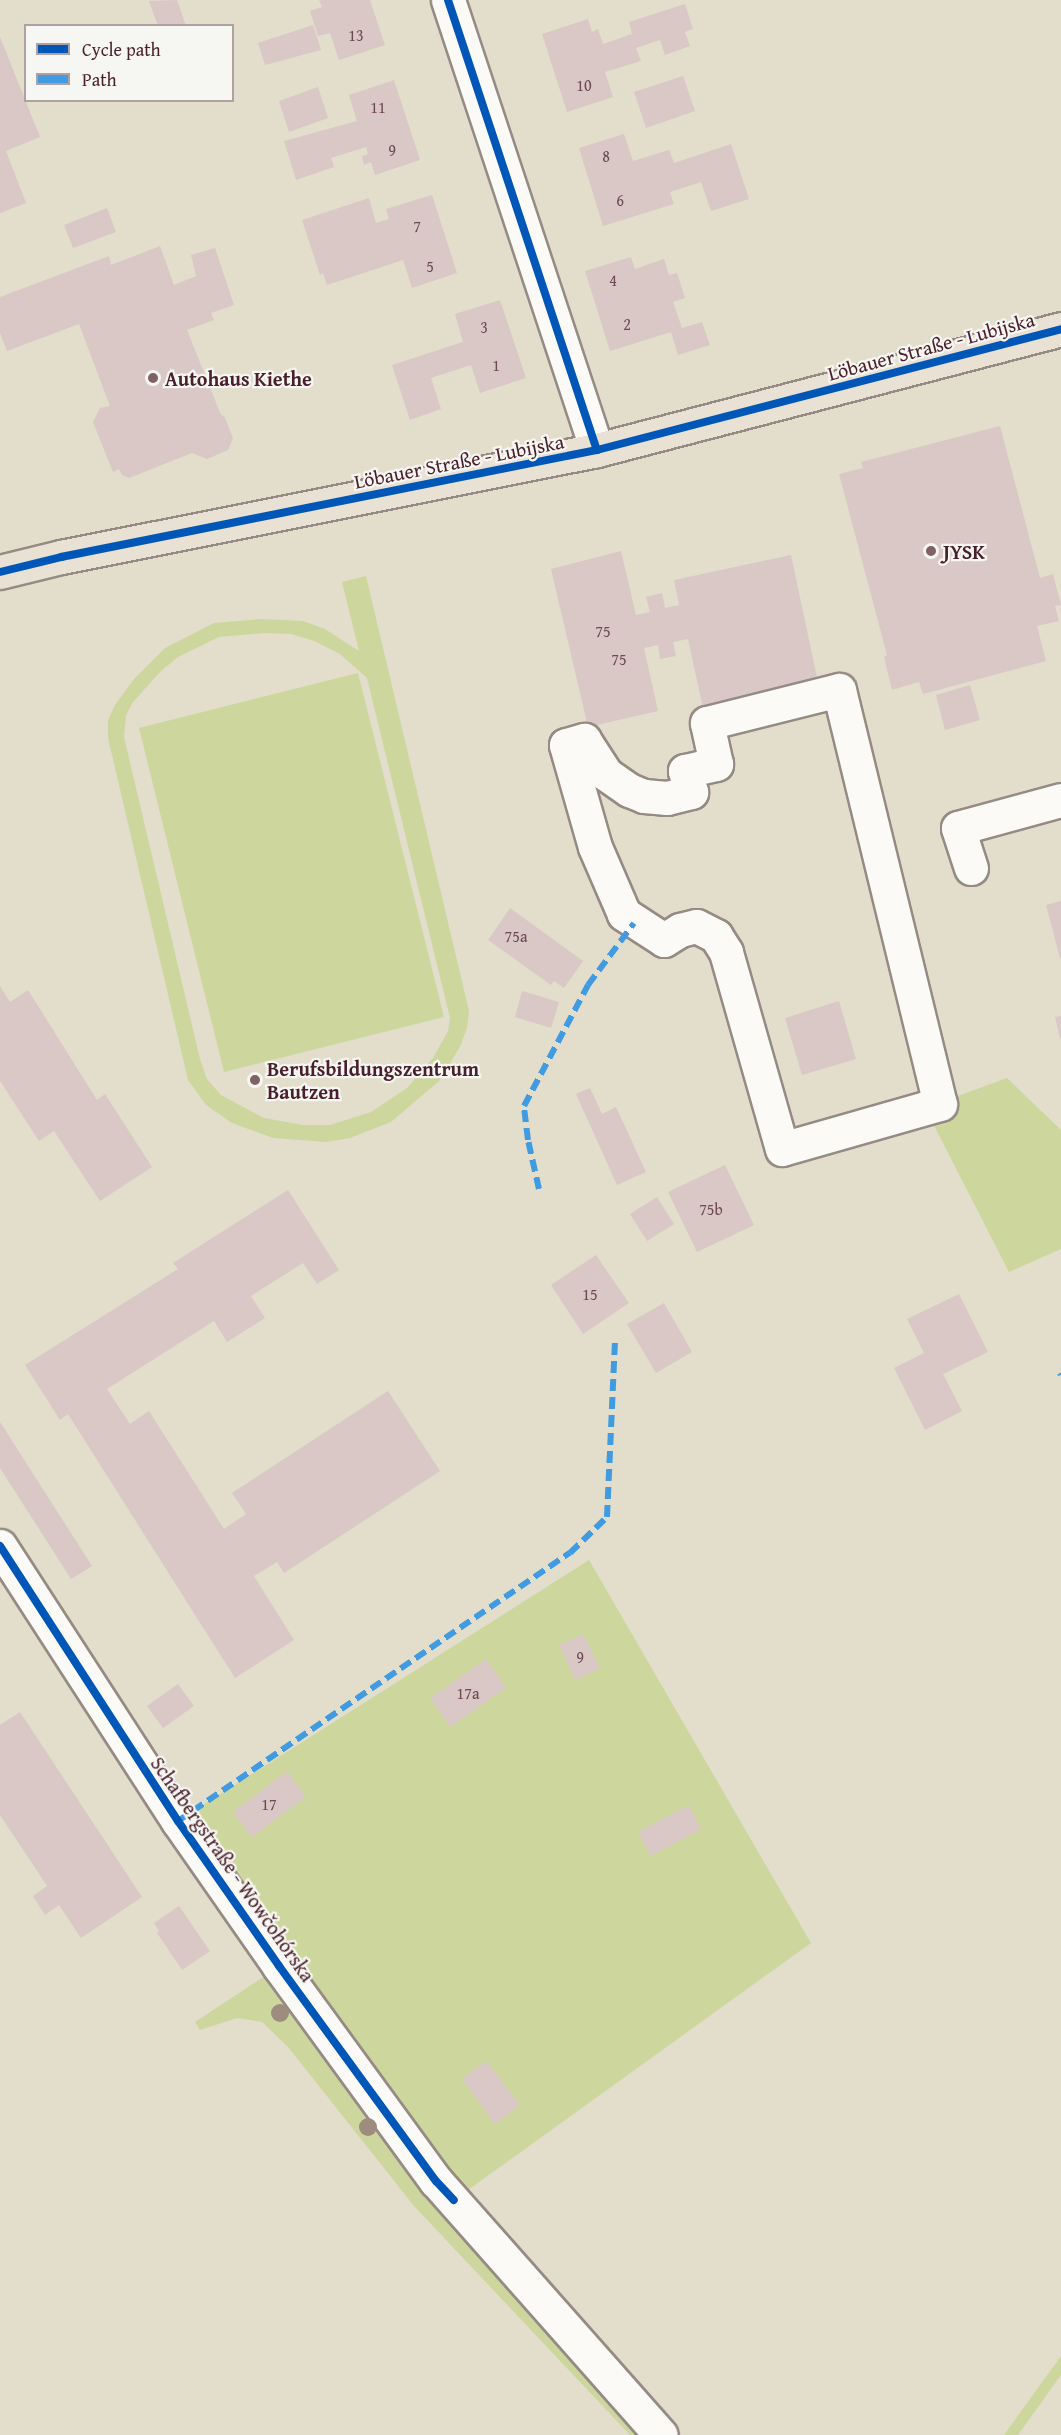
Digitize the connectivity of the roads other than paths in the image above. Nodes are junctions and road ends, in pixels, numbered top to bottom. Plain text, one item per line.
1 (448, 0) edge
2 (1061, 329) edge
3 (597, 450) junction
4 (0, 572) edge
5 (838, 690) joint
6 (1061, 800) edge
7 (971, 868) dead end
8 (0, 1546) edge
9 (661, 2435) edge

1 - 3 street
2 - 3 main road, Löbauer Straße - Lubijska
3 - 4 main road, Löbauer Straße - Lubijska
5 - 5 street
6 - 7 street
8 - 9 street, Schafbergstraße - Wowčohórska

